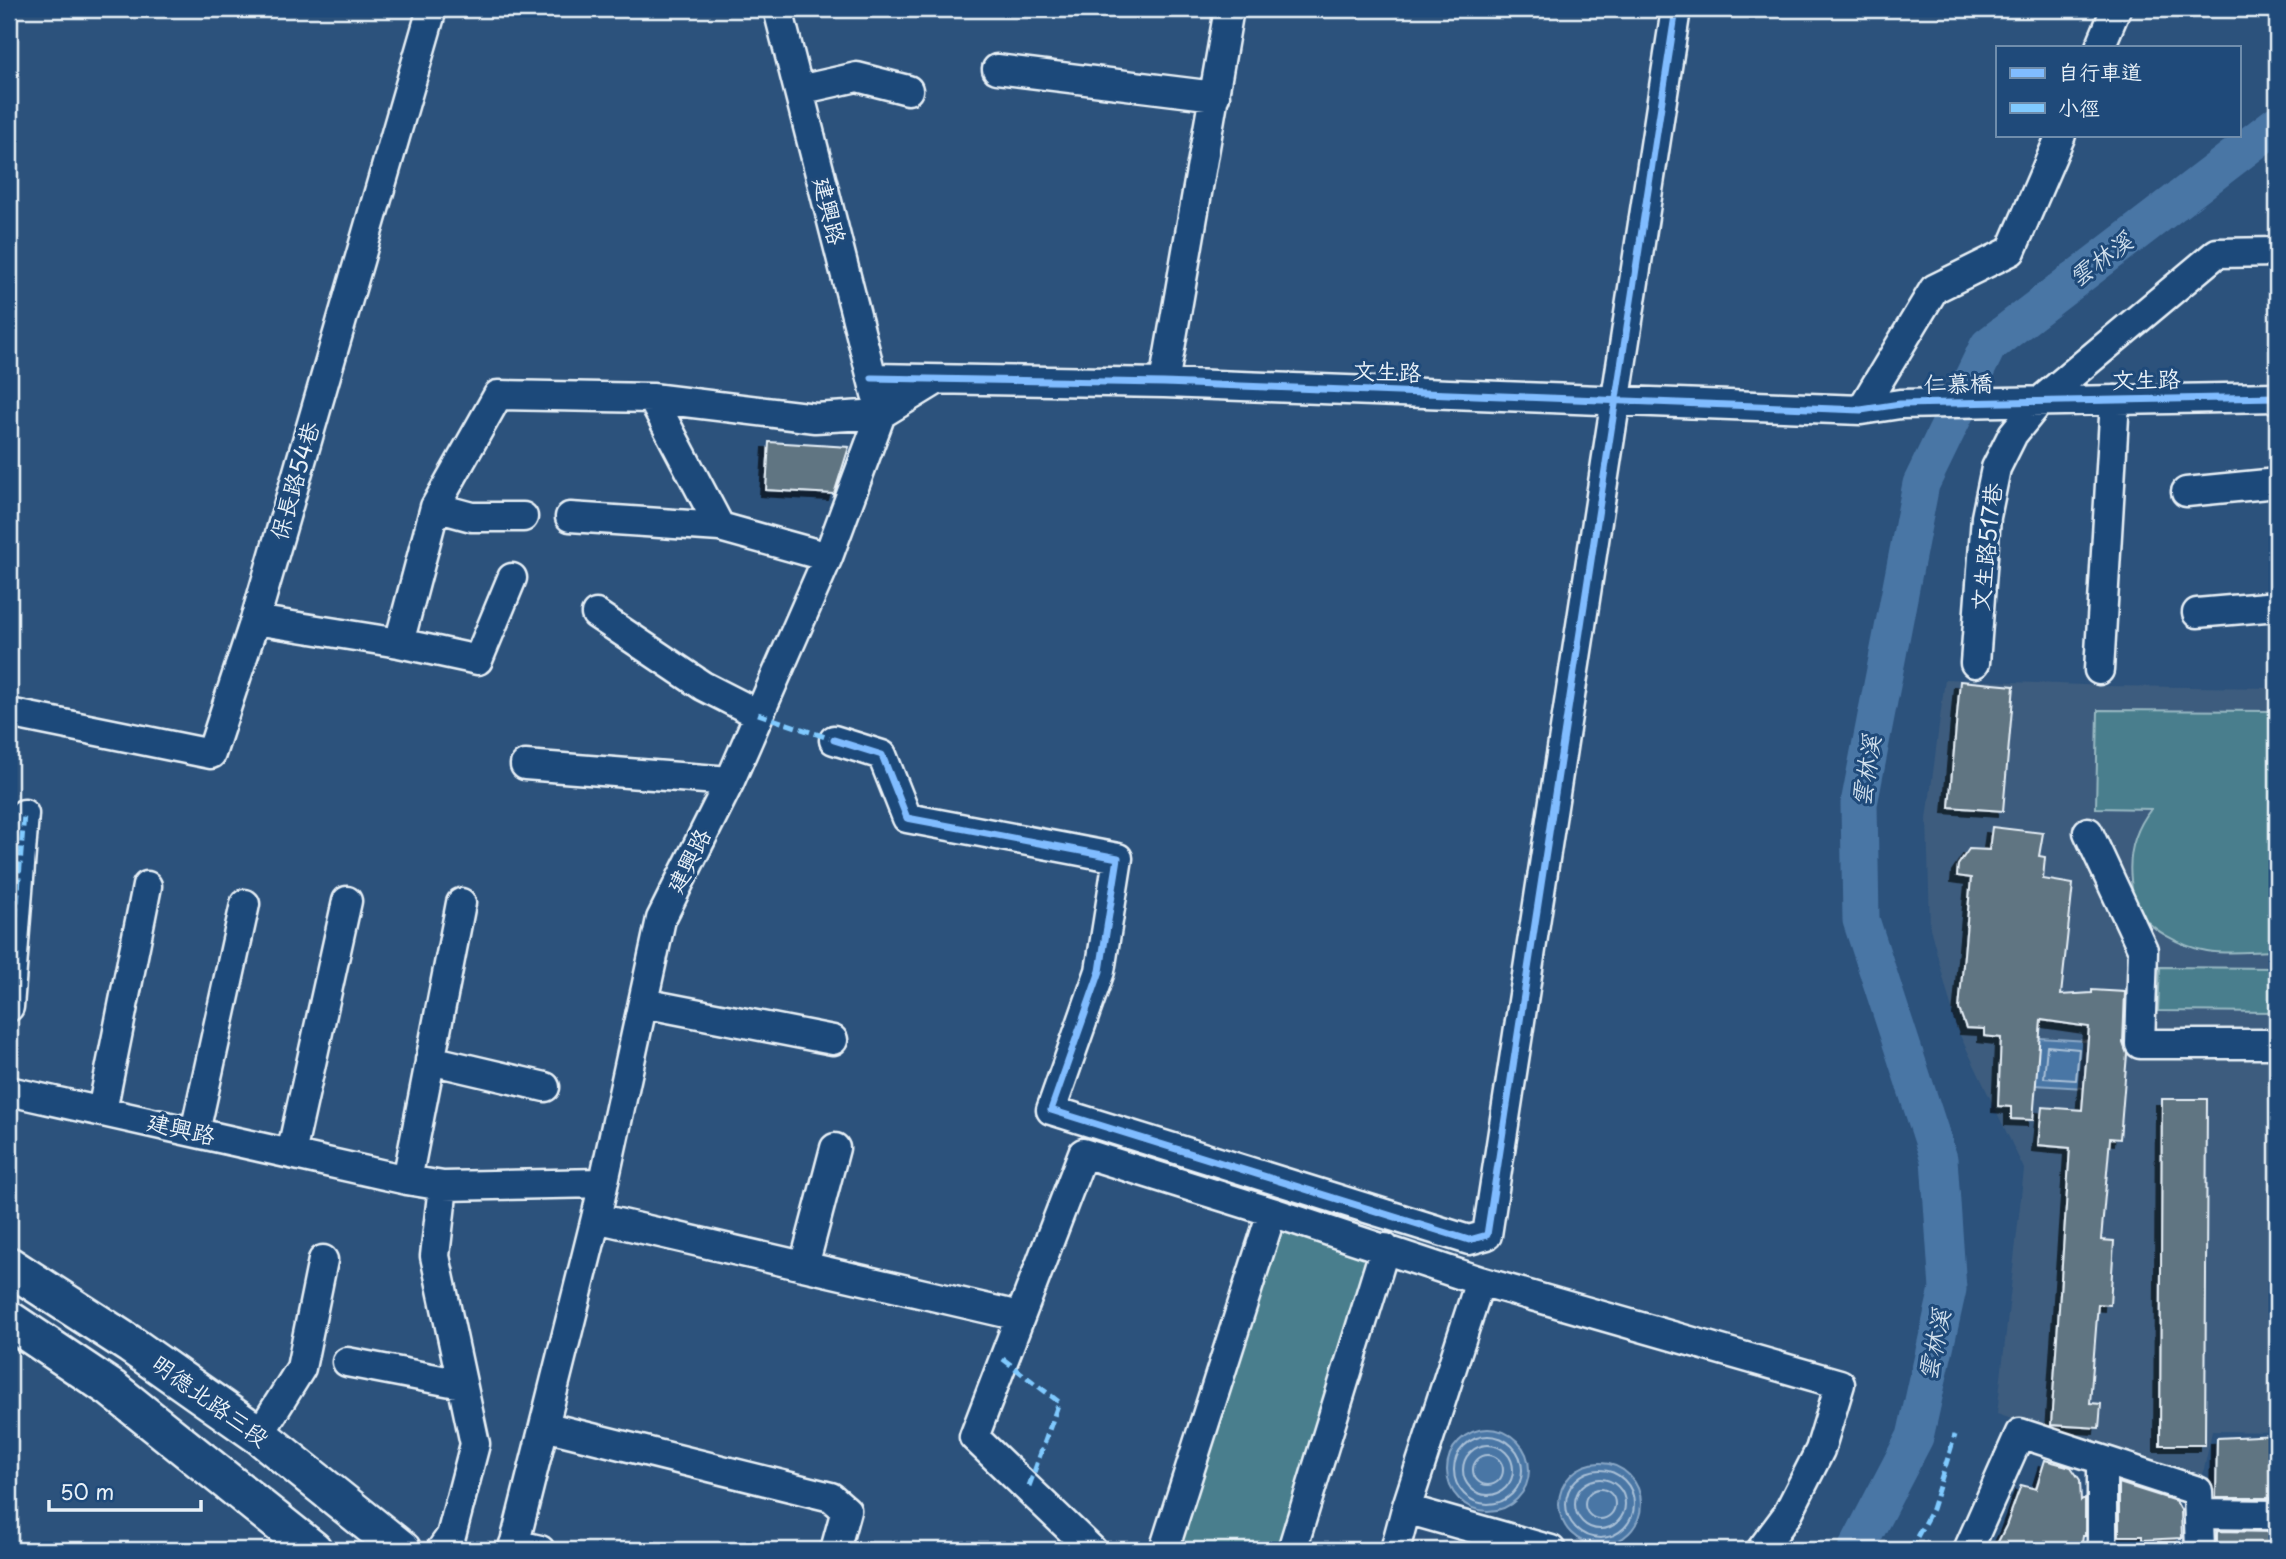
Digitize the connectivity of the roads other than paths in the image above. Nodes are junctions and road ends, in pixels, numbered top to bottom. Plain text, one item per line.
1 (432, 9) edge
2 (778, 9) edge
3 (1228, 9) edge
4 (1676, 9) edge
5 (2116, 9) edge
6 (2100, 46) edge
7 (997, 69) dead end
8 (799, 90) junction
9 (908, 90) dead end
10 (1215, 96) junction
11 (2061, 136) edge
12 (2277, 252) edge
13 (872, 378) junction
14 (935, 381) junction
15 (1164, 383) junction
16 (2277, 397) edge
17 (652, 398) junction
18 (1616, 400) junction
19 (2115, 400) junction
20 (2028, 402) junction
21 (1900, 404) joint
22 (1860, 410) junction
23 (881, 414) junction
24 (2277, 483) edge
25 (2186, 492) dead end
26 (435, 507) junction
27 (523, 517) dead end
28 (569, 517) dead end
29 (720, 527) junction
30 (828, 557) junction
31 (512, 578) dead end
32 (2277, 606) edge
33 (2197, 613) dead end
34 (596, 614) dead end
35 (255, 620) junction
36 (399, 643) junction
37 (1975, 663) dead end
38 (2099, 670) dead end
39 (9, 713) edge
40 (758, 714) junction
41 (834, 740) dead end
42 (525, 765) dead end
43 (730, 780) junction
44 (24, 814) dead end
45 (2088, 832) dead end
46 (148, 886) dead end
47 (347, 901) dead end
48 (461, 903) dead end
49 (245, 904) dead end
50 (643, 1003) junction
51 (9, 1007) edge
52 (833, 1040) dead end
53 (2277, 1044) edge
54 (430, 1060) junction
55 (545, 1087) dead end
56 (9, 1091) edge
57 (102, 1111) junction
58 (195, 1132) junction
59 (835, 1148) dead end
60 (291, 1154) junction
61 (407, 1180) junction
62 (603, 1183) junction
63 (443, 1186) junction
64 (1272, 1212) junction
65 (596, 1218) junction
66 (1385, 1248) junction
67 (323, 1260) dead end
68 (9, 1266) edge
69 (804, 1266) junction
70 (1480, 1282) junction
71 (1019, 1316) junction
72 (9, 1320) edge
73 (346, 1362) dead end
74 (462, 1384) junction
75 (544, 1426) junction
76 (259, 1435) junction
77 (2102, 1460) junction
78 (1406, 1509) junction
79 (2199, 1514) junction
80 (2277, 1515) edge
81 (522, 1548) edge
82 (313, 1550) edge
83 (402, 1550) edge
84 (440, 1550) edge
85 (835, 1550) edge
86 (1092, 1550) edge
87 (1164, 1550) edge
88 (1292, 1550) edge
89 (1395, 1550) edge
90 (1551, 1550) edge
91 (1761, 1550) edge
92 (1968, 1550) edge
93 (2102, 1550) edge
94 (2200, 1550) edge

1 - 35 street, 保長路54巷
2 - 8 street, 建興路
3 - 10 street
4 - 18 street
5 - 6 street
7 - 10 street
8 - 9 street
8 - 13 street, 建興路
10 - 15 street
11 - 22 street
12 - 20 street, 文生路517巷
13 - 14 street, 文生路
13 - 23 street, 建興路
14 - 15 street, 文生路
14 - 23 street
15 - 18 street, 文生路
16 - 19 street, 文生路
17 - 23 street
17 - 26 street
17 - 29 street
18 - 22 street, 文生路
18 - 41 street
19 - 20 street, 文生路
19 - 38 street
20 - 21 street, 仁慕橋
20 - 37 street, 文生路517巷
21 - 22 street, 文生路
23 - 30 street, 建興路
24 - 25 street
26 - 27 street
26 - 36 street
28 - 29 street
29 - 30 street
30 - 40 street, 建興路
31 - 36 street
32 - 33 street
34 - 40 street
35 - 36 street
35 - 39 street, 保長路54巷
40 - 43 street, 建興路
42 - 43 street
43 - 50 street, 建興路
44 - 51 street
45 - 53 street
46 - 57 street
47 - 60 street
48 - 54 street
49 - 58 street
50 - 52 street
50 - 62 street, 建興路
54 - 55 street
54 - 61 street
56 - 57 street, 建興路
57 - 58 street, 建興路
58 - 60 street, 建興路
59 - 69 street
60 - 61 street, 建興路
61 - 63 street, 建興路
62 - 63 street, 建興路
62 - 65 street, 建興路
63 - 74 street
64 - 66 street
64 - 71 street
64 - 87 street
65 - 69 street
65 - 75 street, 建興路
66 - 70 street
66 - 88 street
67 - 76 street
68 - 76 main road, 明德北路三段
69 - 71 street
70 - 78 street
70 - 91 street
71 - 86 street
72 - 82 main road
73 - 74 street
74 - 84 street
75 - 81 street, 建興路
75 - 85 street
76 - 83 main road, 明德北路三段
77 - 79 street
77 - 92 street
77 - 93 street
78 - 89 street
78 - 90 street
79 - 80 street
79 - 94 street

